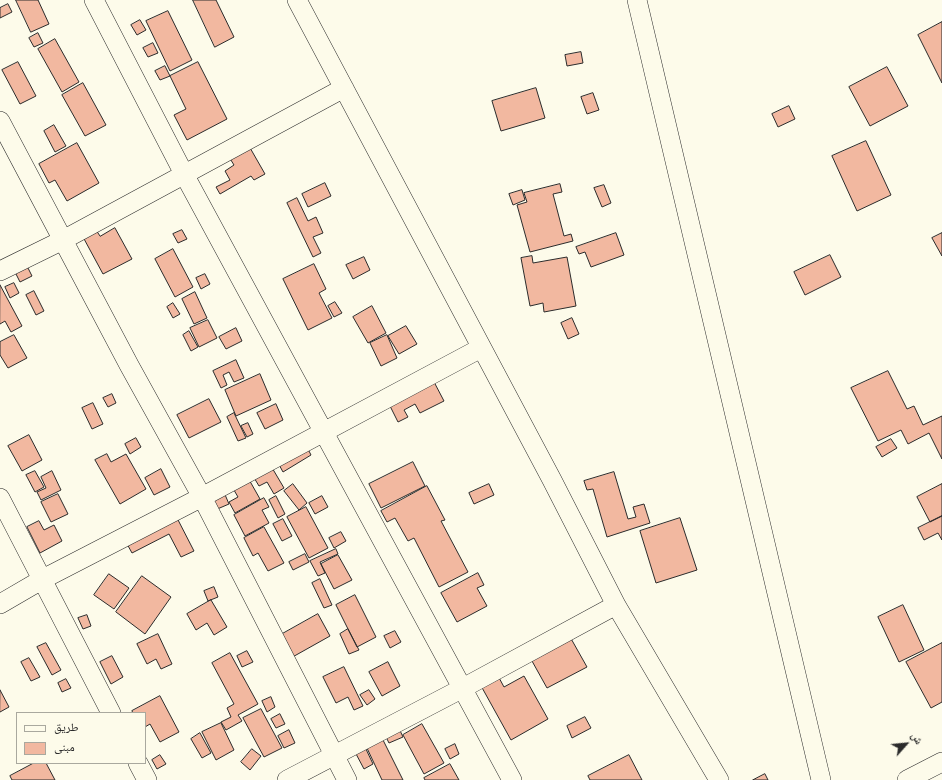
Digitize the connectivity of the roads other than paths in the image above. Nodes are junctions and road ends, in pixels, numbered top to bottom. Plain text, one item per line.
1 (94, 0) edge
2 (297, 0) edge
3 (637, 0) edge
4 (344, 88) junction
5 (0, 121) edge
6 (184, 174) junction
7 (63, 240) junction
8 (0, 271) edge
9 (481, 348) junction
10 (324, 432) junction
11 (202, 497) junction
12 (0, 498) edge
13 (43, 579) junction
14 (0, 604) edge
15 (616, 605) junction
16 (463, 688) junction
17 (111, 712) edge
18 (334, 756) junction
19 (942, 762) edge
20 (139, 764) edge
21 (148, 780) edge
22 (287, 780) edge
23 (347, 780) edge
24 (512, 780) edge
25 (719, 780) edge
26 (821, 780) edge
27 (907, 780) edge

1 - 6 street
2 - 4 street
3 - 26 street
4 - 6 street
4 - 9 street
5 - 7 street
6 - 7 street
6 - 10 street
7 - 8 street
7 - 11 street
9 - 10 street
9 - 15 street
10 - 11 street
10 - 16 street
11 - 13 street
11 - 18 street
12 - 13 street
13 - 14 street
13 - 17 street
15 - 16 street
15 - 25 street
16 - 18 street
16 - 24 street
18 - 22 street
18 - 23 street
19 - 27 street
20 - 21 street

